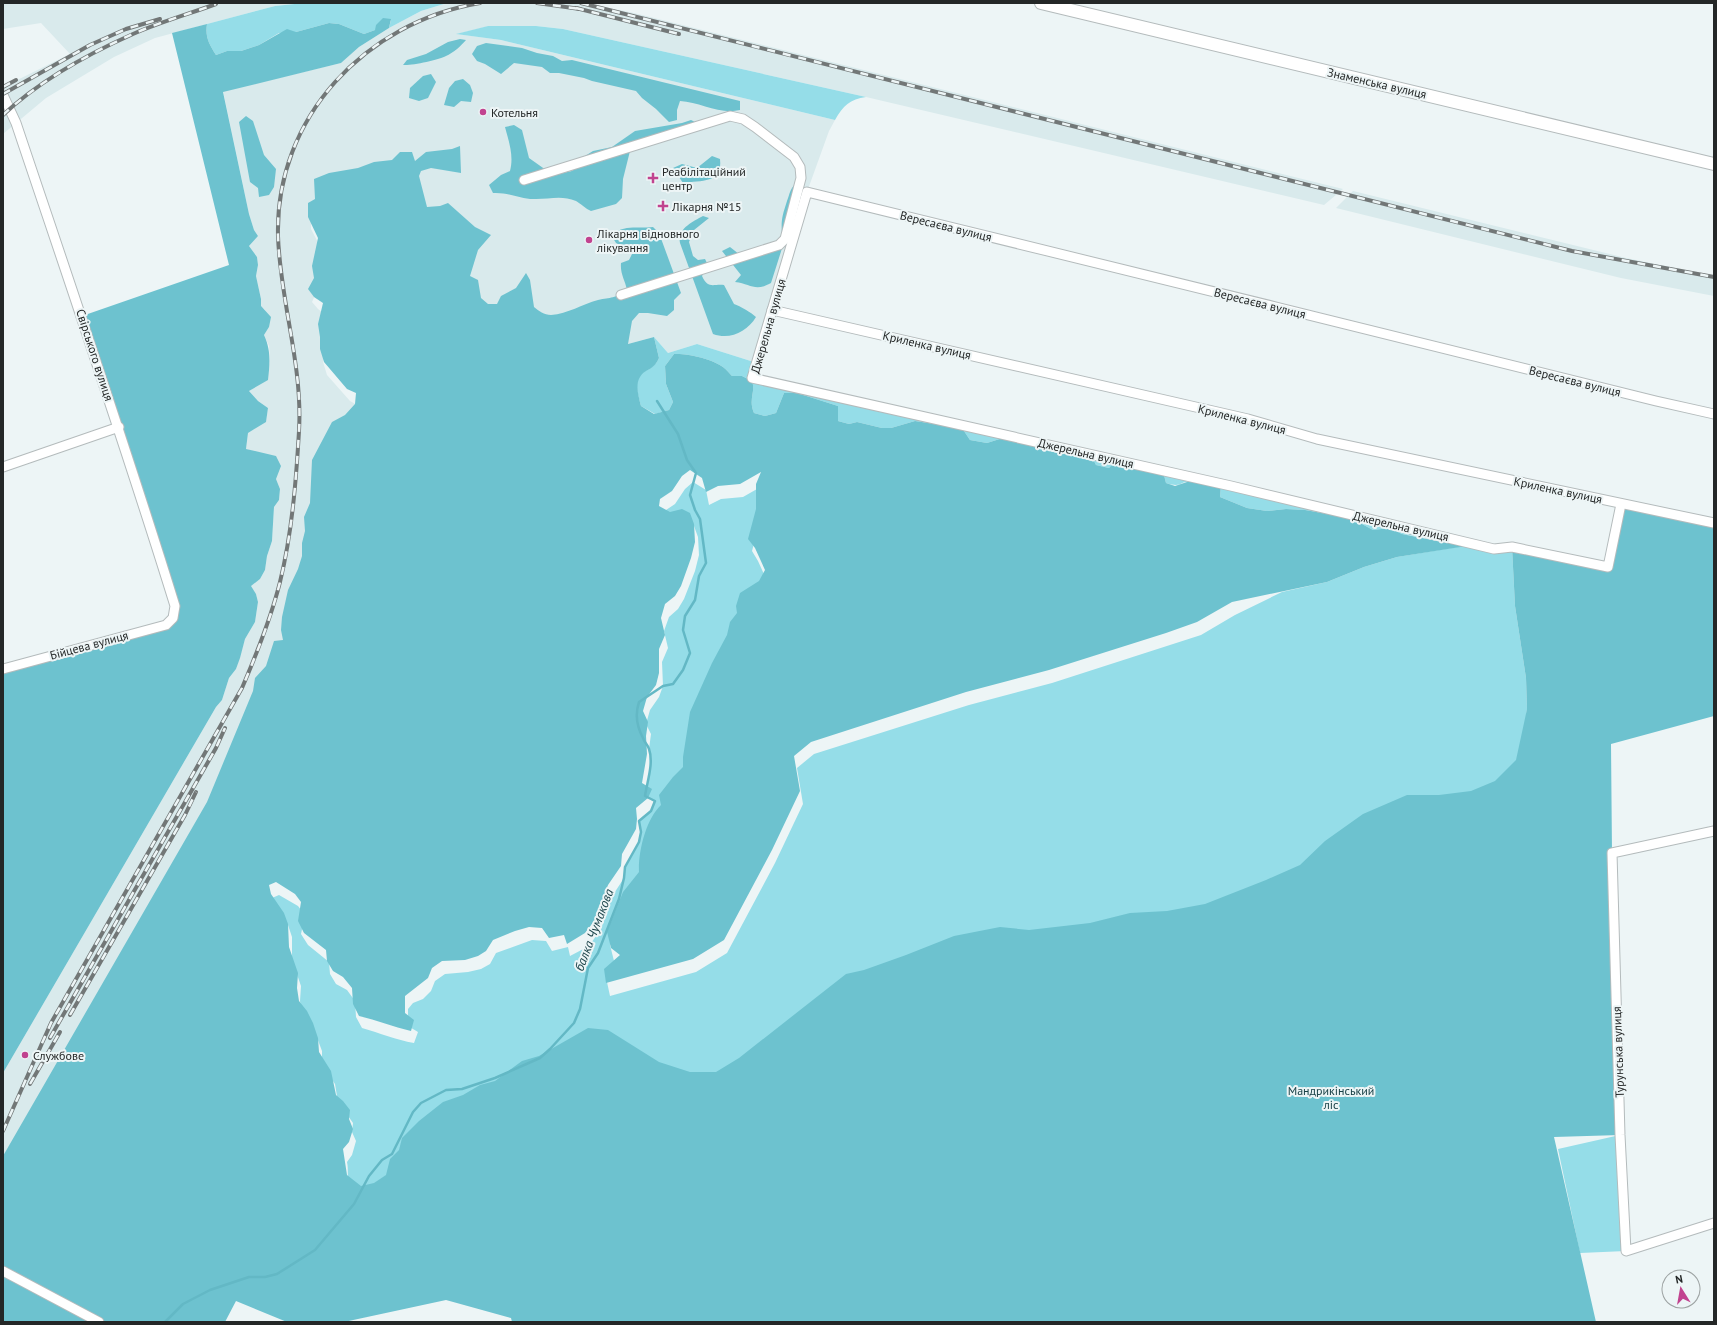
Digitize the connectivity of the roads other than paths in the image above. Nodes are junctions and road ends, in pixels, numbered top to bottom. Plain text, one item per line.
1 (1041, 3) edge
2 (3, 95) edge
3 (1714, 164) edge
4 (524, 180) dead end
5 (807, 192) joint
6 (779, 245) junction
7 (784, 268) junction
8 (621, 295) dead end
9 (772, 310) junction
10 (1714, 414) edge
11 (118, 427) junction
12 (3, 467) edge
13 (1621, 504) junction
14 (1714, 523) edge
15 (173, 618) joint
16 (3, 669) edge
17 (1714, 831) edge
18 (1714, 1223) edge
19 (3, 1271) edge
20 (99, 1322) edge

1 - 3 main road, Знаменська вулиця
2 - 11 street, Свірського вулиця
4 - 6 street
5 - 7 street, Джерельна вулиця
5 - 10 street, Вересаєва вулиця
6 - 7 street
6 - 8 street
7 - 9 street, Джерельна вулиця
9 - 13 street, Криленка вулиця
9 - 13 street, Джерельна вулиця
11 - 12 street
11 - 15 street, Свірського вулиця
13 - 14 street, Криленка вулиця
15 - 16 street, Бійцева вулиця
17 - 18 street, Турунська вулиця
19 - 20 street

